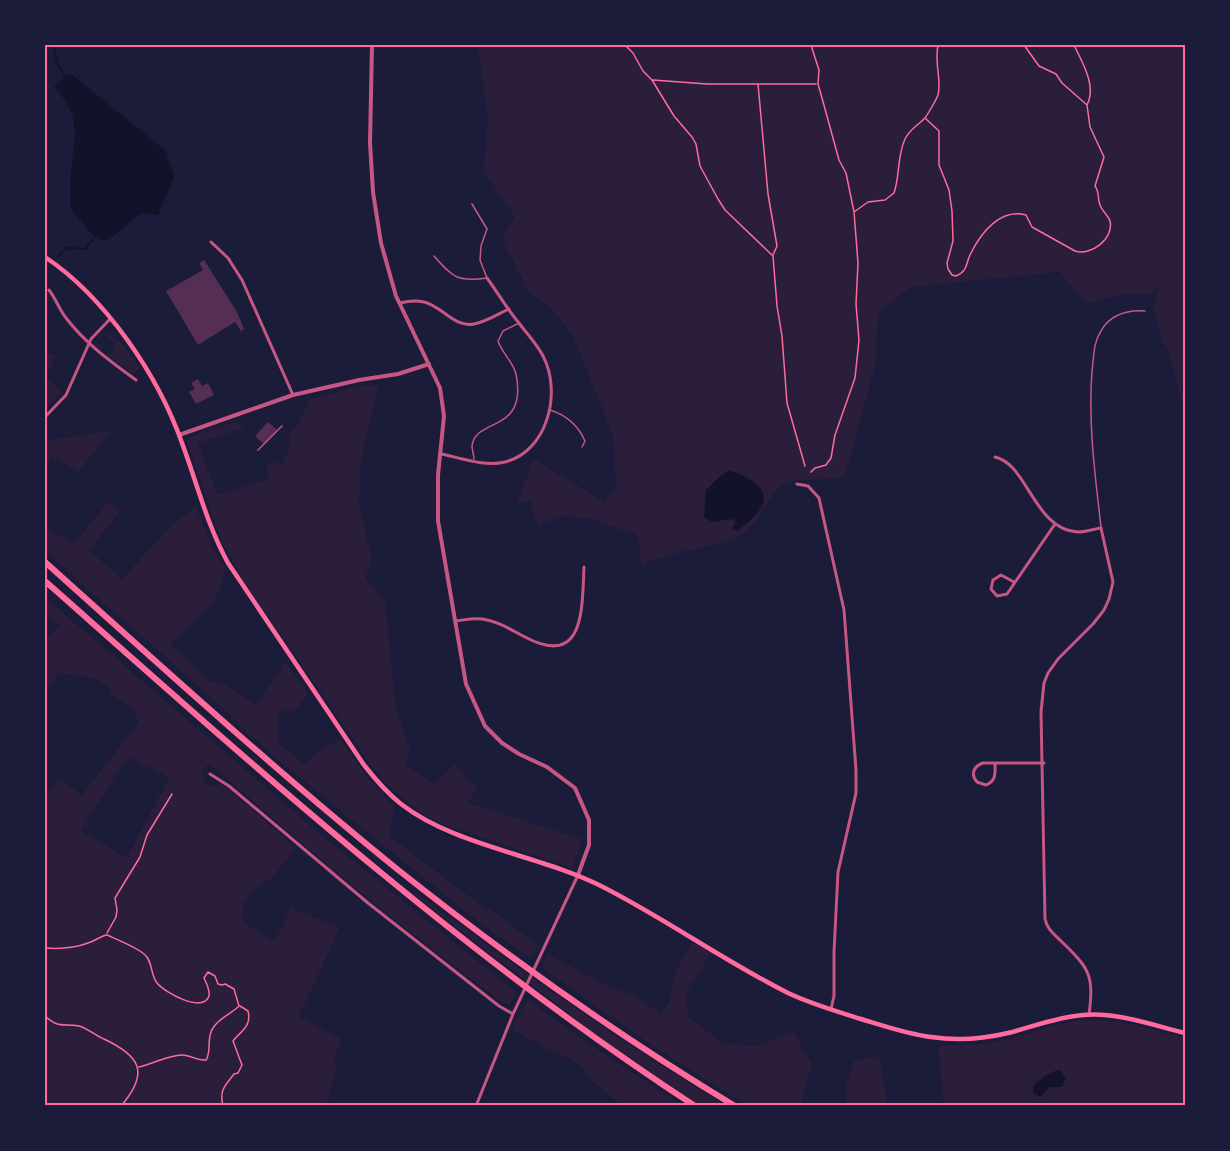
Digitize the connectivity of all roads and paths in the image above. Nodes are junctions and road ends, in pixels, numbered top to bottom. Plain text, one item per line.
1 (372, 45) edge
2 (625, 45) edge
3 (811, 45) edge
4 (938, 45) edge
5 (1024, 45) edge
6 (1074, 45) edge
7 (652, 80) junction
8 (758, 84) junction
9 (818, 84) junction
10 (1087, 105) junction
11 (925, 118) junction
12 (472, 204) dead end
13 (854, 212) junction
14 (211, 242) dead end
15 (45, 256) edge
16 (434, 256) dead end
17 (773, 256) junction
18 (487, 278) junction
19 (49, 290) dead end
20 (400, 303) junction
21 (509, 309) junction
22 (1144, 311) dead end
23 (110, 319) junction
24 (519, 323) junction
25 (89, 344) junction
26 (429, 364) junction
27 (136, 380) dead end
28 (293, 395) junction
29 (549, 410) junction
30 (45, 417) edge
31 (282, 426) dead end
32 (179, 435) junction
33 (582, 447) dead end
34 (258, 450) dead end
35 (441, 454) junction
36 (995, 457) dead end
37 (475, 460) junction
38 (805, 466) dead end
39 (811, 472) dead end
40 (796, 484) dead end
41 (1055, 524) junction
42 (1101, 528) junction
43 (45, 562) edge
44 (584, 567) dead end
45 (45, 581) edge
46 (1014, 582) junction
47 (455, 621) junction
48 (995, 763) junction
49 (1044, 763) junction
50 (210, 774) dead end
51 (172, 794) dead end
52 (578, 875) junction
53 (107, 935) junction
54 (45, 948) edge
55 (239, 1006) junction
56 (831, 1010) junction
57 (513, 1014) junction
58 (1089, 1015) junction
59 (45, 1016) edge
60 (1185, 1033) edge
61 (138, 1067) junction
62 (121, 1106) edge
63 (223, 1106) edge
64 (476, 1106) edge
65 (695, 1106) edge
66 (735, 1106) edge

1 - 20 street
2 - 7 path
3 - 9 path
4 - 11 path
5 - 10 path
6 - 10 path
7 - 8 path
7 - 17 path
8 - 9 path
8 - 17 path
9 - 13 path
10 - 11 path
11 - 13 path
12 - 18 lane
13 - 39 path
14 - 28 street
15 - 23 main road
16 - 18 lane
17 - 38 path
18 - 21 street
19 - 25 street
20 - 21 street
20 - 26 street
21 - 24 street
22 - 42 lane
23 - 25 street
23 - 32 main road
24 - 29 street
24 - 37 lane
25 - 27 street
25 - 30 street
26 - 28 street
26 - 35 street
28 - 32 street
29 - 33 lane
29 - 37 street
31 - 34 lane
32 - 52 main road
35 - 37 street
35 - 47 street
36 - 41 street
40 - 56 street
41 - 42 street
41 - 46 street
42 - 49 street
43 - 66 highway
44 - 47 street
45 - 65 highway
46 - 46 street
47 - 52 street
48 - 48 street
48 - 49 street
49 - 58 street
50 - 57 street
51 - 53 path
52 - 56 main road
52 - 57 street
53 - 54 path
53 - 55 path
55 - 61 path
55 - 63 path
56 - 58 main road
57 - 64 street
58 - 60 main road
59 - 61 path
61 - 62 path

